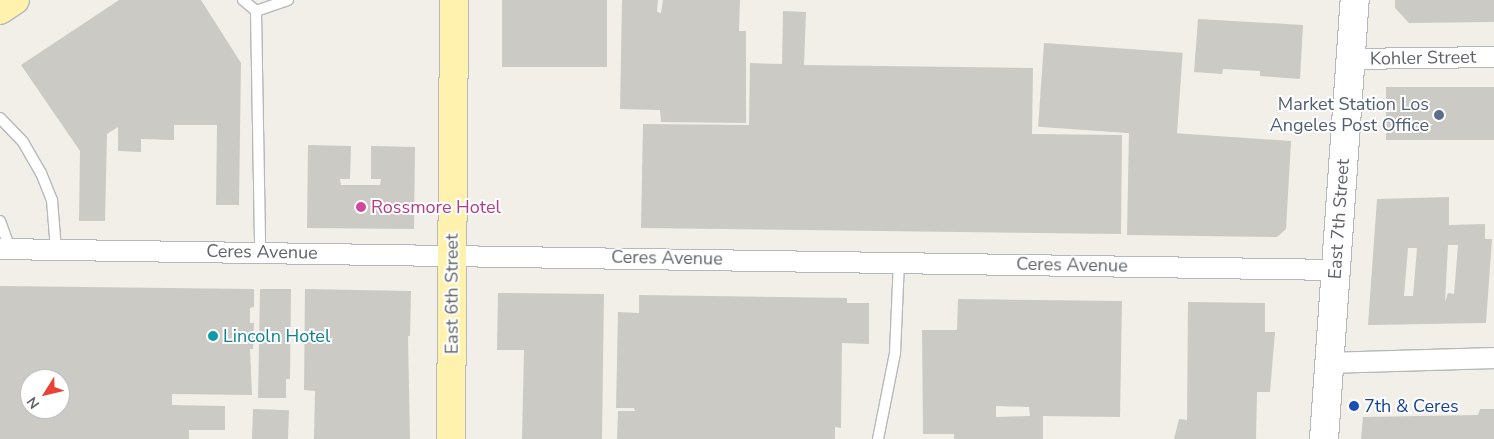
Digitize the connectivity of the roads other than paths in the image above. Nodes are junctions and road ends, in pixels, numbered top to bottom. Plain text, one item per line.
1 (15, 0) edge
2 (243, 0) edge
3 (288, 0) edge
4 (454, 0) edge
5 (1354, 0) edge
6 (0, 10) edge
7 (256, 11) junction
8 (1494, 57) edge
9 (1351, 60) junction
10 (0, 118) edge
11 (0, 221) edge
12 (5, 249) edge
13 (56, 250) junction
14 (260, 252) junction
15 (452, 255) junction
16 (899, 261) junction
17 (1335, 270) junction
18 (1494, 358) edge
19 (1328, 362) junction
20 (451, 439) edge
21 (878, 439) edge
22 (1324, 439) edge

1 - 6 main road
2 - 7 lane
3 - 7 lane
4 - 15 main road, East 6th Street
5 - 9 main road, East 7th Street
7 - 14 lane
8 - 9 street, Kohler Street
9 - 17 main road, East 7th Street
10 - 13 lane
11 - 12 lane
12 - 13 street, Ceres Avenue
13 - 14 street, Ceres Avenue
14 - 15 street, Ceres Avenue
15 - 16 street, Ceres Avenue
15 - 20 main road, East 6th Street
16 - 17 street, Ceres Avenue
16 - 21 lane
17 - 19 main road, East 7th Street
18 - 19 street
19 - 22 main road, East 7th Street

